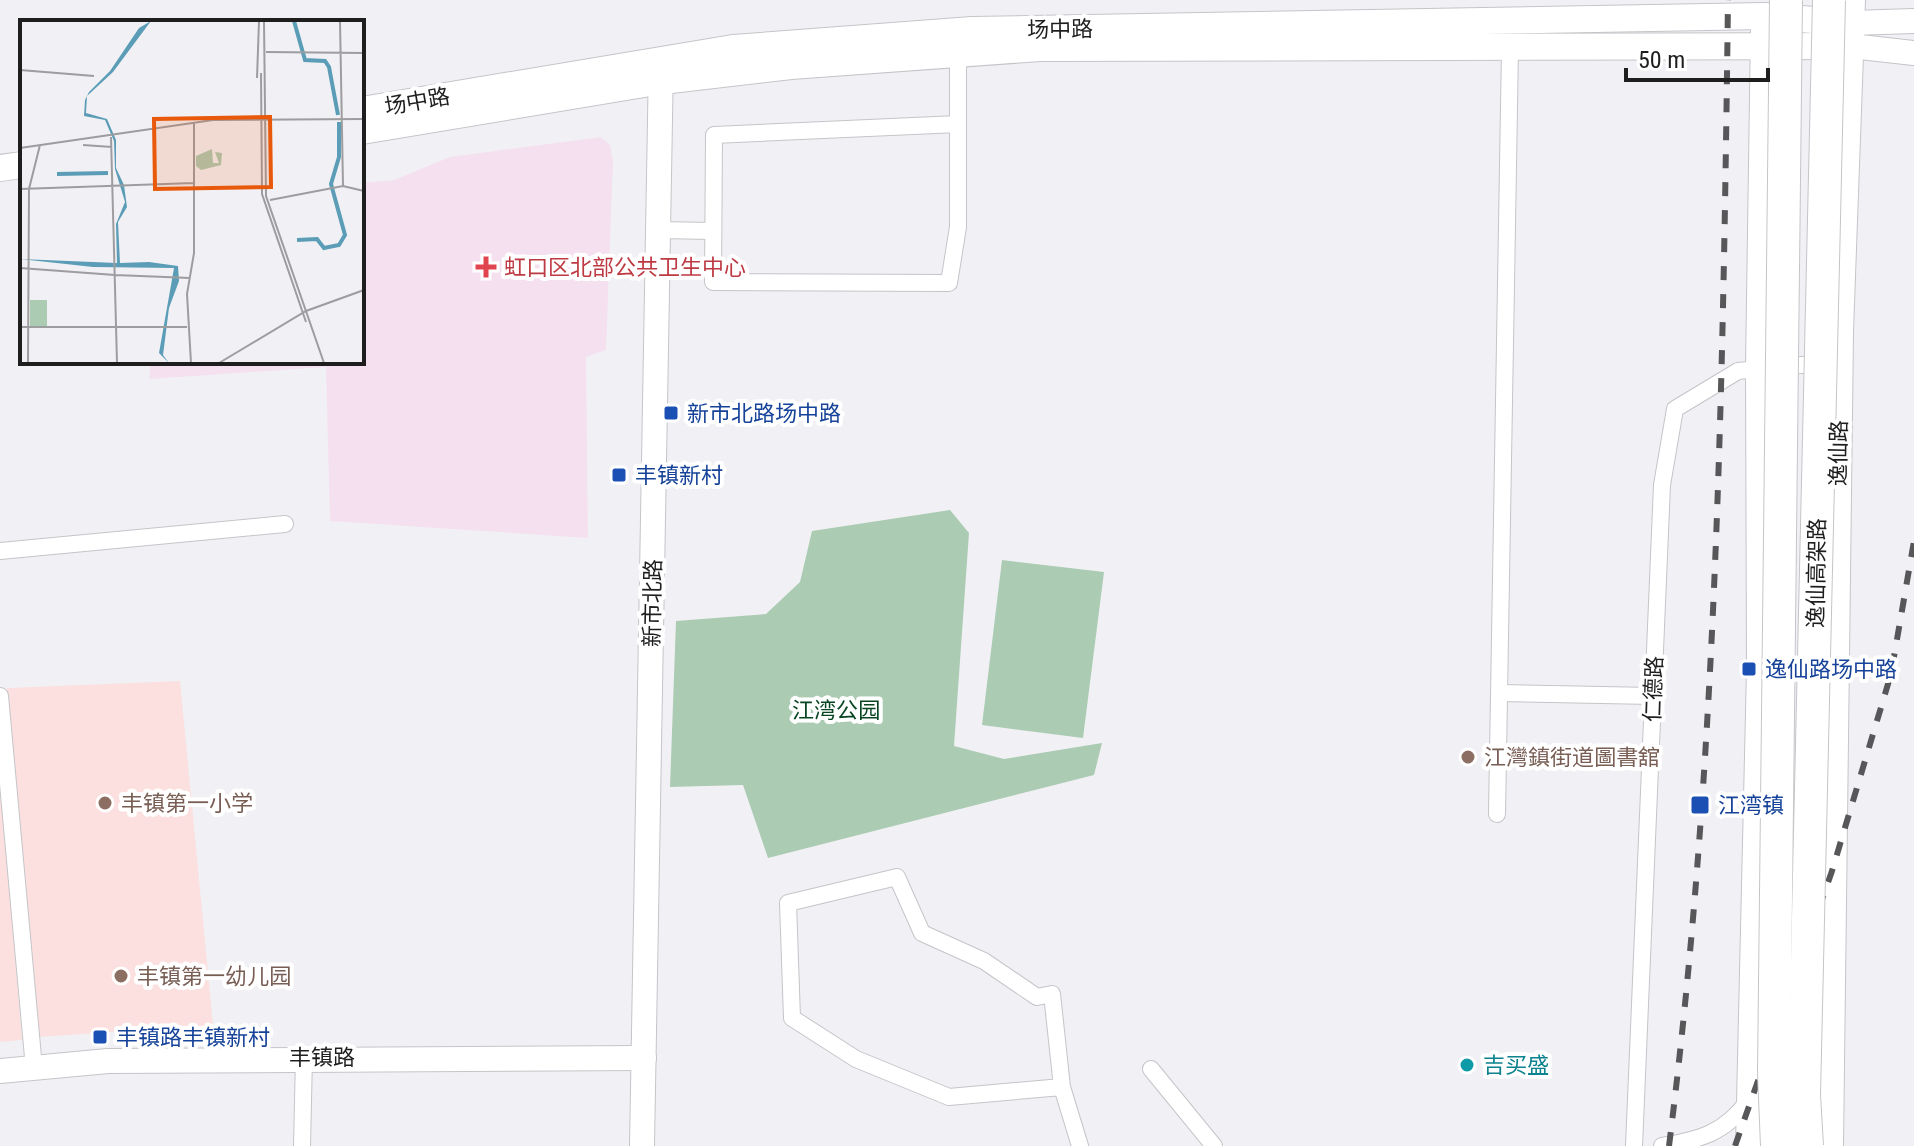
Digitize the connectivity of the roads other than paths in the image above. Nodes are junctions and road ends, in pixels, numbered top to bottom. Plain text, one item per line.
1 (1829, 0) edge
2 (1771, 5) edge
3 (1727, 8) edge
4 (1914, 21) edge
5 (1852, 23) edge
6 (1764, 45) junction
7 (1510, 48) junction
8 (1914, 53) edge
9 (958, 54) junction
10 (662, 70) junction
11 (364, 110) edge
12 (958, 124) junction
13 (364, 131) edge
14 (20, 165) edge
15 (0, 168) edge
16 (20, 183) edge
17 (0, 187) edge
18 (659, 230) junction
19 (713, 231) junction
20 (1840, 362) junction
21 (1759, 367) junction
22 (285, 524) dead end
23 (0, 551) edge
24 (1499, 693) junction
25 (0, 696) edge
26 (1653, 696) junction
27 (1497, 814) dead end
28 (304, 1057) junction
29 (644, 1058) junction
30 (34, 1068) junction
31 (1151, 1069) dead end
32 (0, 1071) edge
33 (1062, 1087) junction
34 (1748, 1101) junction
35 (302, 1146) edge
36 (642, 1146) edge
37 (1080, 1146) edge
38 (1214, 1146) edge
39 (1634, 1146) edge
40 (1662, 1146) edge
41 (1749, 1146) edge
42 (1777, 1146) edge
43 (1807, 1146) edge
44 (1830, 1146) edge

1 - 43 highway, 逸仙高架路, bridge
2 - 3 main road, 场中路
2 - 5 main road, 场中路
2 - 6 main road
2 - 42 highway, 逸仙高架路, bridge
3 - 6 main road
3 - 10 main road, 场中路
4 - 5 street
5 - 6 main road, 场中路
5 - 8 street
5 - 20 main road, 逸仙路
6 - 7 main road, 场中路
6 - 21 main road
7 - 9 main road, 场中路
7 - 24 street
9 - 10 main road, 场中路
9 - 12 street
10 - 11 main road, 场中路
10 - 13 main road, 场中路
10 - 18 street, 新市北路
12 - 19 street
12 - 19 street
14 - 15 main road
16 - 17 main road
18 - 19 street
18 - 29 street, 新市北路
20 - 21 street, 仁德路
20 - 44 main road, 逸仙路
21 - 26 street, 仁德路
21 - 34 main road
22 - 23 street
24 - 26 street
24 - 27 street
25 - 30 street
26 - 39 street, 仁德路
28 - 29 street, 丰镇路
28 - 30 street, 丰镇路
28 - 35 street
29 - 36 street, 新市北路
30 - 32 street, 丰镇路
31 - 38 street
33 - 33 street
33 - 37 street
34 - 40 street
34 - 41 main road

